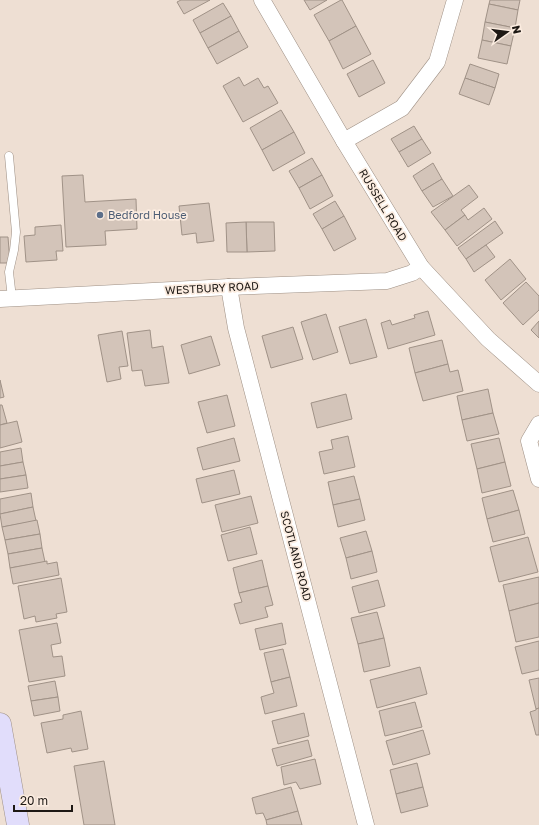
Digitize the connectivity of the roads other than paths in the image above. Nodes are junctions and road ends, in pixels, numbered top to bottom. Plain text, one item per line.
1 (262, 0) edge
2 (455, 0) edge
3 (344, 141) junction
4 (9, 156) dead end
5 (421, 267) junction
6 (229, 286) junction
7 (6, 298) edge
8 (539, 384) edge
9 (539, 424) edge
10 (539, 479) edge
11 (0, 724) edge
12 (18, 825) edge
13 (366, 825) edge

1 - 3 street, RUSSELL ROAD
2 - 3 street
3 - 5 street, RUSSELL ROAD
4 - 7 lane
5 - 6 street, WESTBURY ROAD
5 - 8 street, RUSSELL ROAD
6 - 7 street, WESTBURY ROAD
6 - 13 street, SCOTLAND ROAD
9 - 10 street
11 - 12 main road

